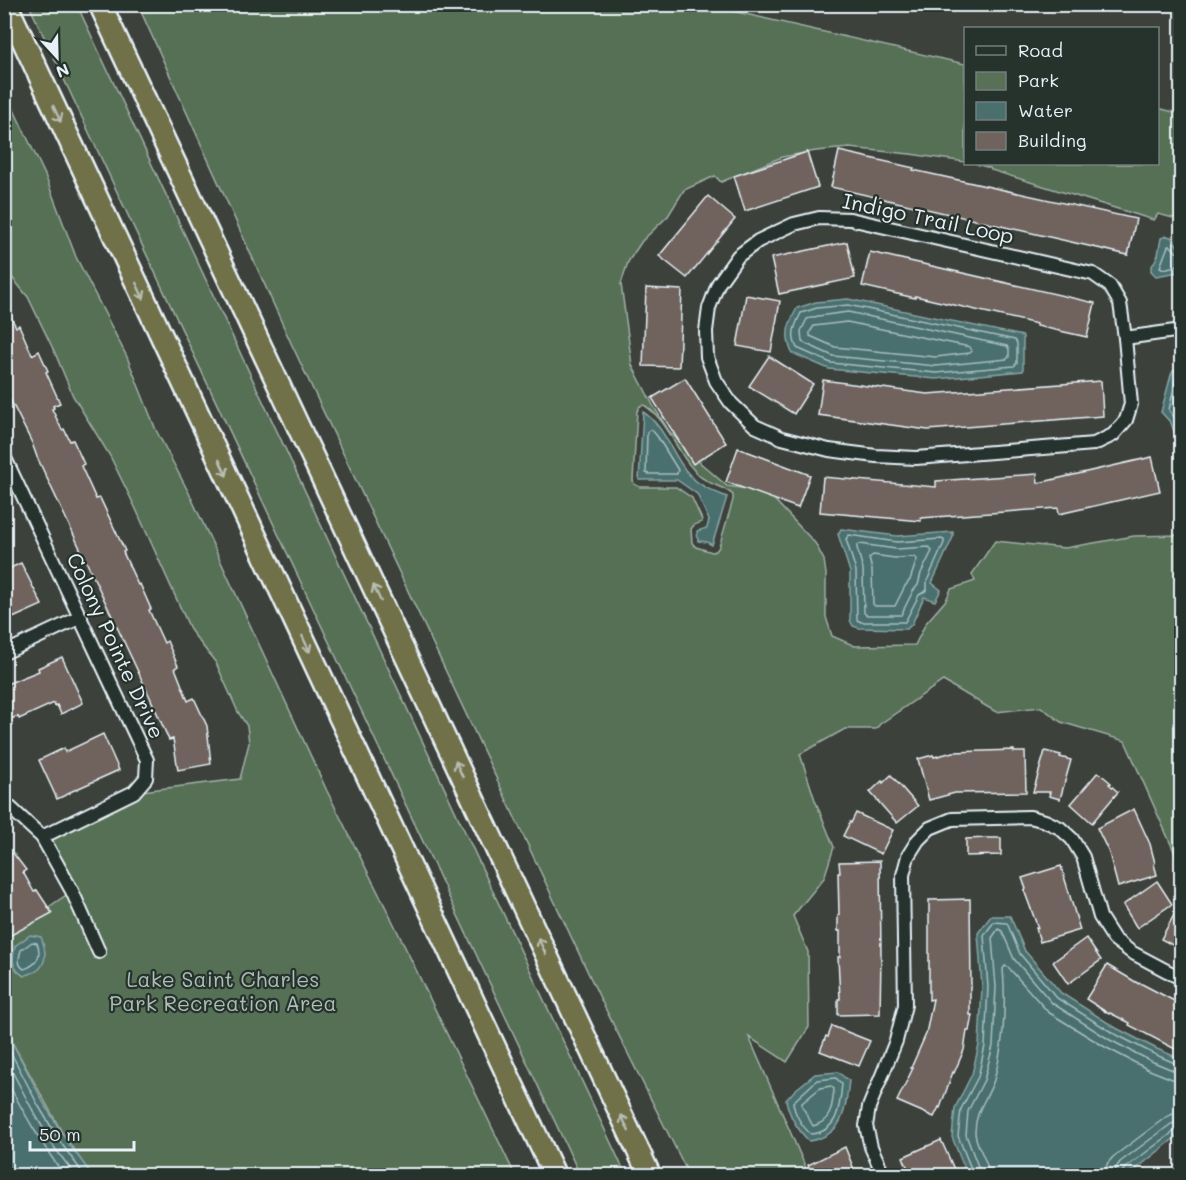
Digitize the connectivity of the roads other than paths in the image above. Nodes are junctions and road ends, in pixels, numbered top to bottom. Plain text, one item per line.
1 (6, 4) edge
2 (100, 4) edge
3 (1182, 330) edge
4 (1125, 338) junction
5 (5, 460) edge
6 (81, 618) junction
7 (4, 653) edge
8 (4, 802) edge
9 (42, 837) junction
10 (99, 952) dead end
11 (1182, 979) edge
12 (555, 1176) edge
13 (650, 1176) edge
14 (884, 1176) edge

1 -> 12 highway
13 -> 2 highway
3 - 4 street
4 - 4 street, Indigo Trail Loop
5 - 6 street, Colony Pointe Drive
6 - 7 street
6 - 9 street, Colony Pointe Drive
8 - 9 street
9 - 10 street
11 - 14 street

